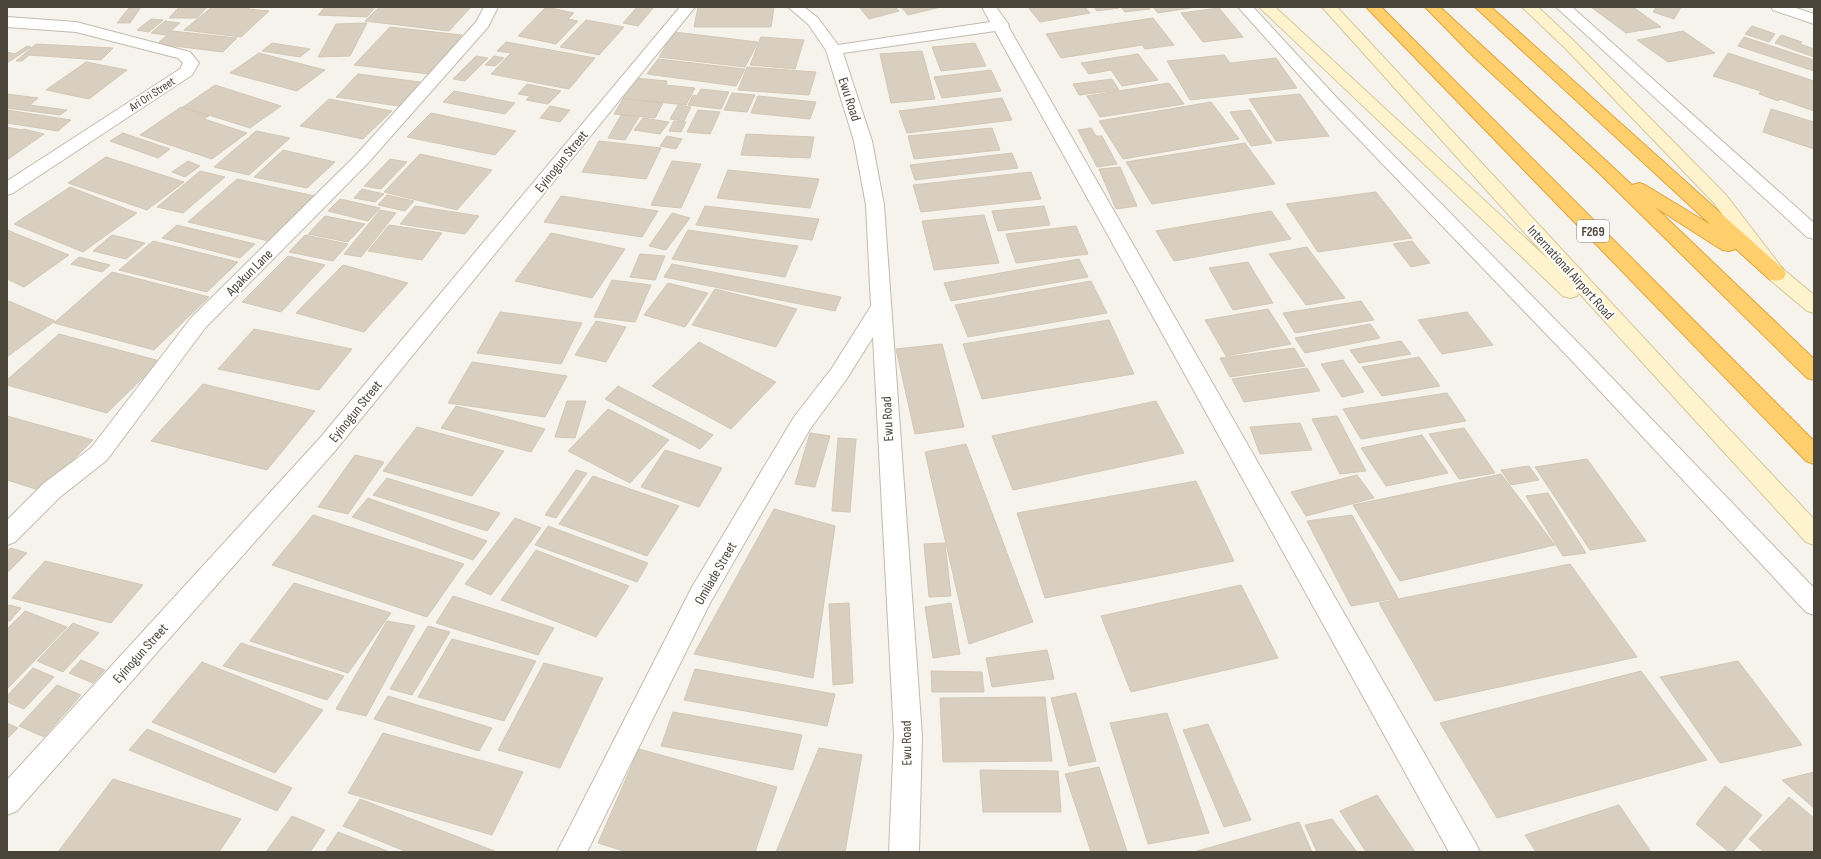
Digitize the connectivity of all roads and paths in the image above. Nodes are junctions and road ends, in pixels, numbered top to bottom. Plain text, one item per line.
1 (491, 7) edge
2 (688, 7) edge
3 (796, 7) edge
4 (990, 7) edge
5 (1245, 7) edge
6 (1266, 7) edge
7 (1329, 7) edge
8 (1373, 7) edge
9 (1432, 7) edge
10 (1443, 7) edge
11 (1482, 7) edge
12 (1529, 7) edge
13 (1563, 7) edge
14 (1778, 7) edge
15 (1814, 19) edge
16 (7, 22) edge
17 (1001, 25) junction
18 (834, 50) junction
19 (1480, 54) junction
20 (1603, 166) junction
21 (7, 189) edge
22 (1814, 233) edge
23 (1776, 274) junction
24 (1814, 306) edge
25 (881, 307) junction
26 (1814, 372) edge
27 (1686, 398) junction
28 (1814, 455) edge
29 (7, 535) edge
30 (1814, 536) edge
31 (1814, 604) edge
32 (7, 802) edge
33 (572, 852) edge
34 (904, 852) edge
35 (1465, 852) edge

1 - 29 street, Apakun Lane
2 - 32 street, Eyinogun Street
3 - 18 street, Ewu Road
4 - 17 street
5 - 31 lane
6 - 27 main road
7 - 27 main road, International Airport Road
8 - 28 highway, F269
9 - 19 highway
10 - 19 highway
11 - 23 highway
12 - 23 main road
13 - 22 street
14 - 15 street
16 - 21 street, Ari Ori Street
17 - 18 street
17 - 35 street
18 - 25 street, Ewu Road
19 - 20 highway
20 - 23 highway
20 - 26 highway
23 - 24 main road
25 - 33 street, Omilade Street
25 - 34 street, Ewu Road
27 - 30 main road, International Airport Road

